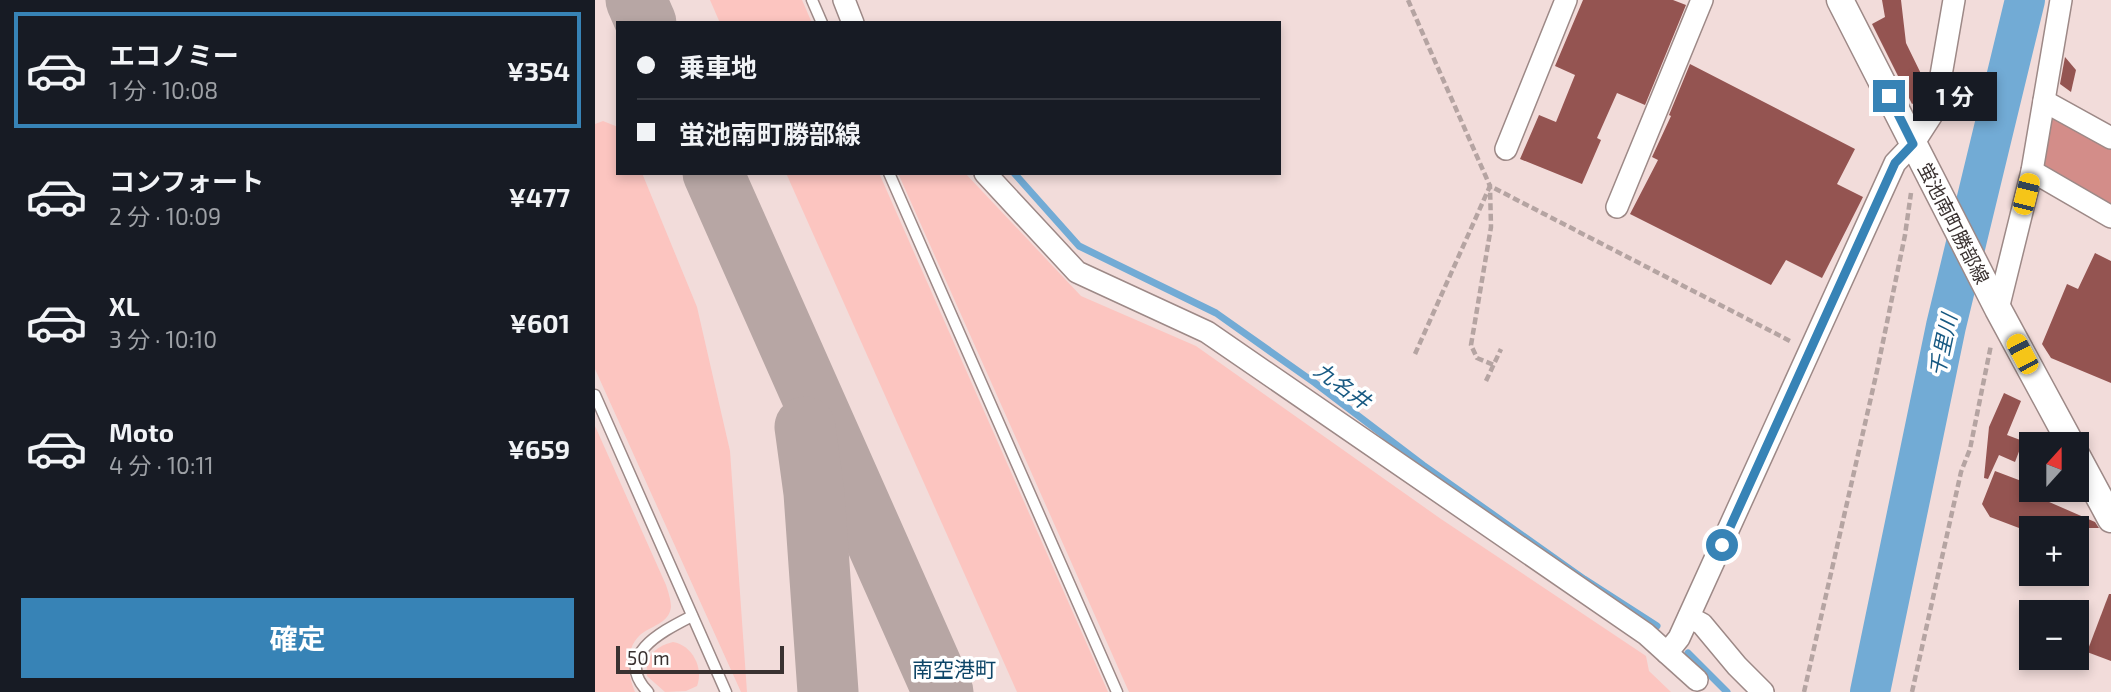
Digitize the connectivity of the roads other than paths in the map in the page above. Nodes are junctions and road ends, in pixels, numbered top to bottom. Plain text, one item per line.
1 (812, 0) edge
2 (843, 0) edge
3 (1566, 0) edge
4 (1702, 0) edge
5 (1840, 0) edge
6 (1954, 0) edge
7 (2061, 0) edge
8 (821, 21) edge
9 (852, 21) edge
10 (2044, 101) junction
11 (2111, 138) edge
12 (1506, 149) dead end
13 (1920, 157) junction
14 (2032, 171) junction
15 (890, 175) edge
16 (987, 175) edge
17 (1617, 207) dead end
18 (2111, 217) edge
19 (1994, 301) junction
20 (595, 395) edge
21 (2065, 432) edge
22 (2089, 478) edge
23 (2111, 519) edge
24 (692, 616) junction
25 (1689, 617) junction
26 (1667, 653) junction
27 (1697, 680) dead end
28 (721, 691) edge
29 (648, 692) edge
30 (1117, 692) edge
31 (1763, 692) edge

1 - 8 lane
2 - 9 street
3 - 12 street
4 - 17 street
5 - 13 street, 蛍池南町勝部線
6 - 13 street
7 - 10 street
10 - 11 street
10 - 14 street
13 - 19 street, 蛍池南町勝部線
13 - 25 street
14 - 18 street
14 - 19 street
15 - 30 lane
16 - 26 street
19 - 21 street, 蛍池南町勝部線
20 - 24 lane
22 - 23 street
24 - 28 lane
24 - 29 lane
25 - 26 street
25 - 31 street
26 - 27 street

